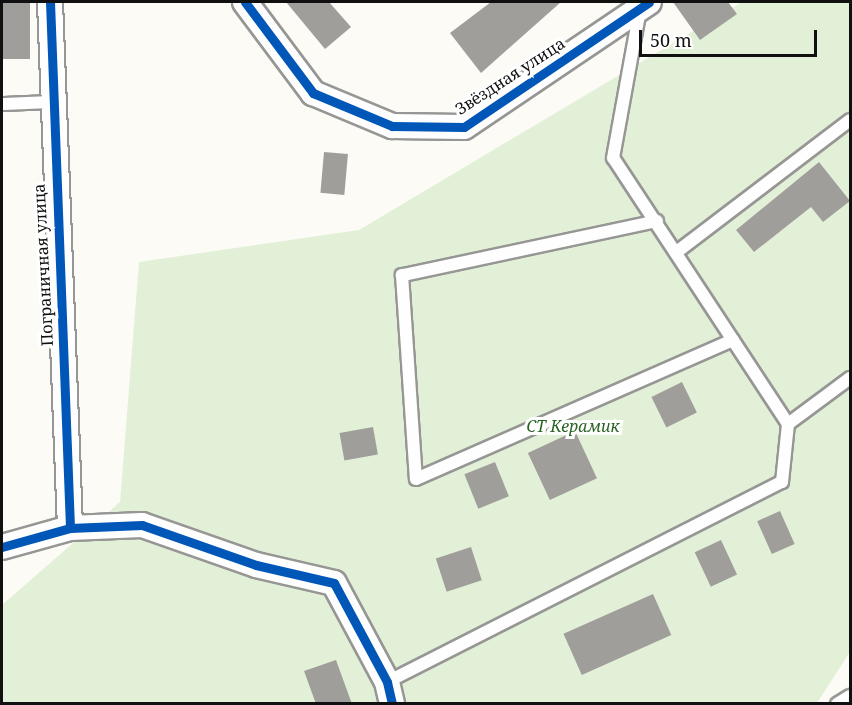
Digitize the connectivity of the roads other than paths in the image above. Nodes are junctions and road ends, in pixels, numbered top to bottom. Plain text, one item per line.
1 (50, 2) edge
2 (245, 2) edge
3 (645, 5) edge
4 (50, 102) junction
5 (2, 104) edge
6 (850, 120) edge
7 (657, 221) junction
8 (678, 251) junction
9 (734, 340) junction
10 (850, 378) edge
11 (788, 424) junction
12 (70, 528) junction
13 (2, 547) edge
14 (389, 693) edge
15 (850, 696) edge
16 (837, 704) edge

1 - 4 street, Пограничная улица
2 - 3 street, Звёздная улица
3 - 7 lane
4 - 5 lane
4 - 12 street, Пограничная улица
6 - 8 lane
7 - 8 lane
7 - 9 lane
8 - 9 lane
9 - 11 lane
10 - 11 lane
11 - 14 lane
12 - 13 street
12 - 14 street
15 - 16 lane

